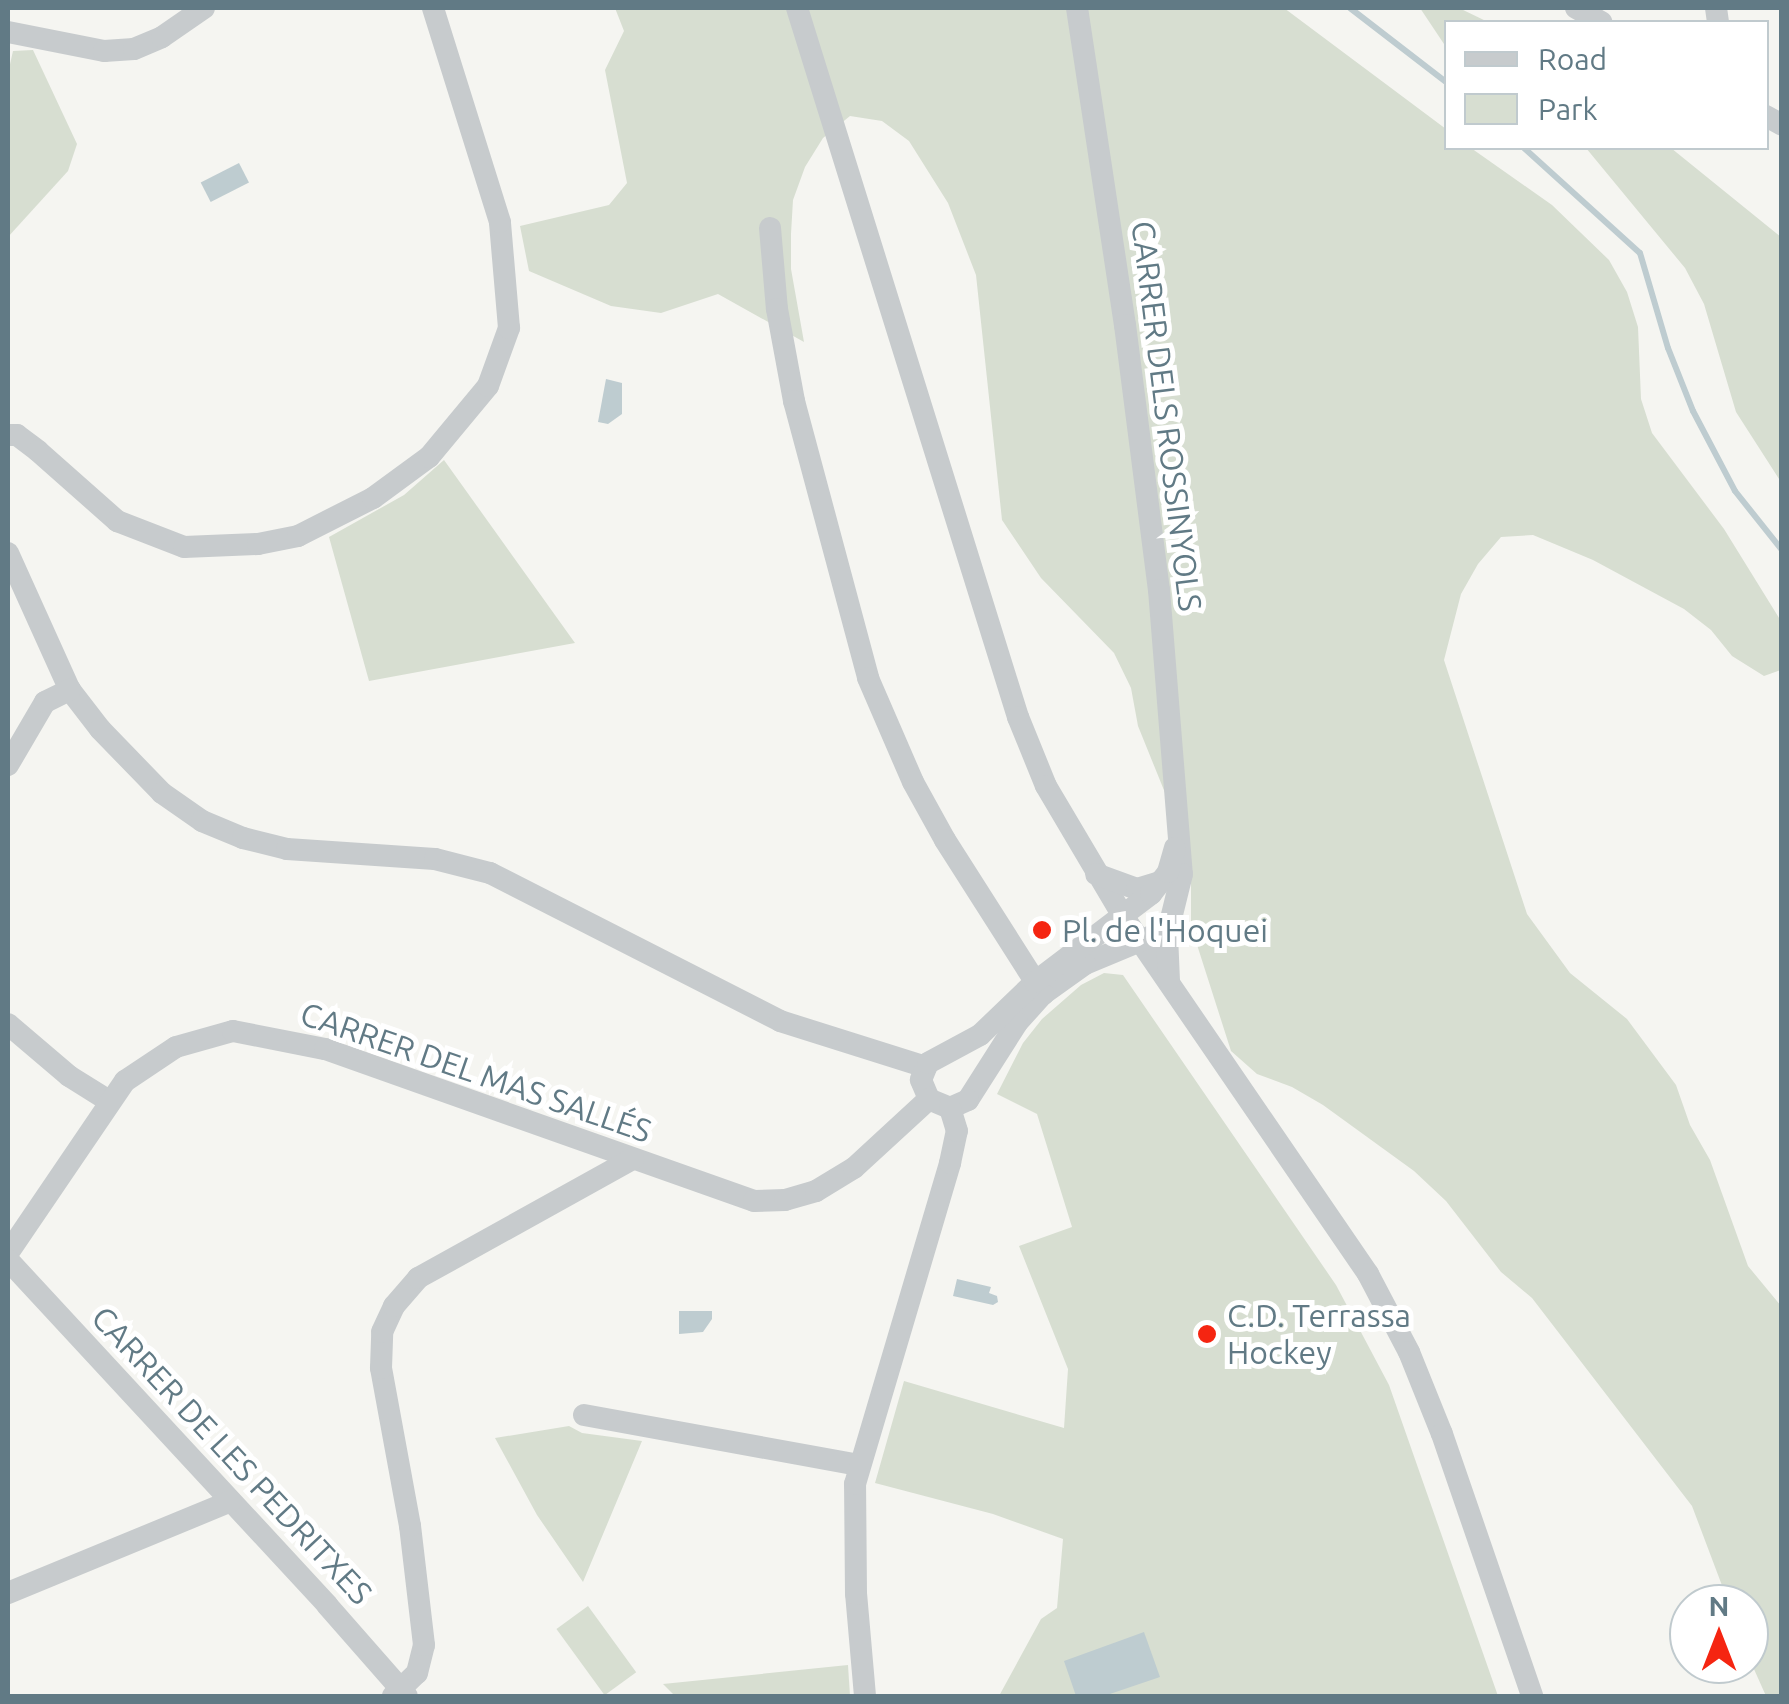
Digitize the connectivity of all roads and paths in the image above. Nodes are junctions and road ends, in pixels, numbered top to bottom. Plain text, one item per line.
1 (204, 8) edge
2 (433, 8) edge
3 (797, 8) edge
4 (1078, 8) edge
5 (8, 32) edge
6 (770, 228) dead end
7 (8, 436) edge
8 (8, 554) edge
9 (70, 690) junction
10 (8, 765) edge
11 (1180, 835) junction
12 (1096, 874) junction
13 (1160, 882) junction
14 (1175, 904) junction
15 (1123, 916) junction
16 (1142, 943) junction
17 (1171, 986) junction
18 (1039, 988) junction
19 (8, 1024) edge
20 (947, 1054) junction
21 (926, 1067) junction
22 (975, 1083) junction
23 (108, 1101) junction
24 (939, 1103) junction
25 (633, 1159) junction
26 (8, 1256) edge
27 (584, 1415) dead end
28 (860, 1465) junction
29 (232, 1501) junction
30 (8, 1594) edge
31 (400, 1694) edge
32 (865, 1696) edge
33 (1532, 1696) edge

1 - 5 street
2 - 7 street
3 - 12 street
4 - 11 street, CARRER DELS ROSSINYOLS
6 - 18 street
8 - 9 street
9 - 10 street
9 - 21 street
11 - 13 street, CARRER DELS ROSSINYOLS
11 - 14 street, CARRER DELS ROSSINYOLS
12 - 13 street
12 - 15 street
13 - 15 street, CARRER DELS ROSSINYOLS
14 - 16 street
14 - 17 street, CARRER DELS ROSSINYOLS
15 - 16 street
15 - 18 street, CARRER DELS ROSSINYOLS
16 - 17 street
16 - 18 street
17 - 33 street
18 - 20 street
18 - 22 street
19 - 23 street
20 - 21 street
20 - 22 street
21 - 24 street
22 - 24 street
23 - 25 street, CARRER DEL MAS SALLÉS
23 - 26 street, CARRER DEL MAS SALLÉS
24 - 25 street, CARRER DEL MAS SALLÉS
24 - 28 street
25 - 31 street
26 - 29 street, CARRER DE LES PEDRITXES
27 - 28 street
28 - 32 street
29 - 30 street
29 - 31 street, CARRER DE LES PEDRITXES

